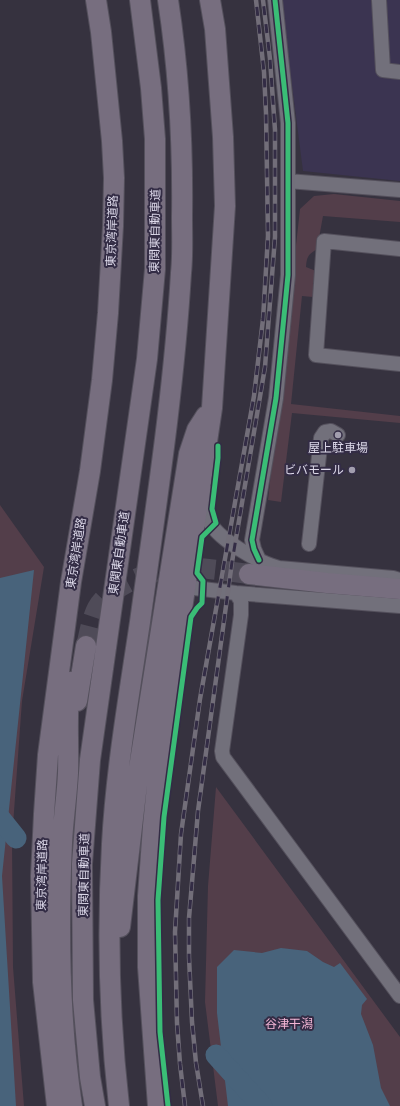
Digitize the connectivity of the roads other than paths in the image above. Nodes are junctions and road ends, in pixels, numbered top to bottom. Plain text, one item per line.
1 (96, 0) edge
2 (140, 0) edge
3 (168, 0) edge
4 (210, 0) edge
5 (275, 0) edge
6 (379, 0) edge
7 (400, 72) edge
8 (114, 178) junction
9 (288, 181) junction
10 (400, 190) edge
11 (400, 249) edge
12 (400, 364) edge
13 (212, 408) junction
14 (338, 435) dead end
15 (207, 448) junction
16 (257, 511) junction
17 (230, 544) junction
18 (309, 544) dead end
19 (254, 567) junction
20 (400, 580) edge
21 (186, 587) junction
22 (400, 589) edge
23 (236, 593) junction
24 (264, 594) junction
25 (400, 606) edge
26 (241, 615) junction
27 (163, 621) junction
28 (86, 646) tunnel mouth
29 (68, 774) junction
30 (400, 996) edge
31 (57, 1106) edge
32 (72, 1106) edge
33 (94, 1106) edge
34 (119, 1106) edge
35 (126, 1106) edge
36 (158, 1106) edge

1 - 8 highway, 東京湾岸道路
2 - 33 highway, 東関東自動車道
3 - 34 highway
4 - 13 highway
5 - 9 street
6 - 7 street
8 - 29 highway
8 - 31 highway, 東京湾岸道路
9 - 10 street
9 - 16 street
11 - 12 street
13 - 15 highway
13 - 27 highway
14 - 18 street
15 - 17 street
15 - 21 highway
16 - 17 street
16 - 19 street
17 - 19 street
19 - 20 street
19 - 22 highway
21 - 23 street
21 - 27 highway
21 - 36 highway
23 - 24 street
23 - 26 street
24 - 25 street
24 - 26 street
26 - 30 street
27 - 35 highway
28 - 29 highway
29 - 32 highway

